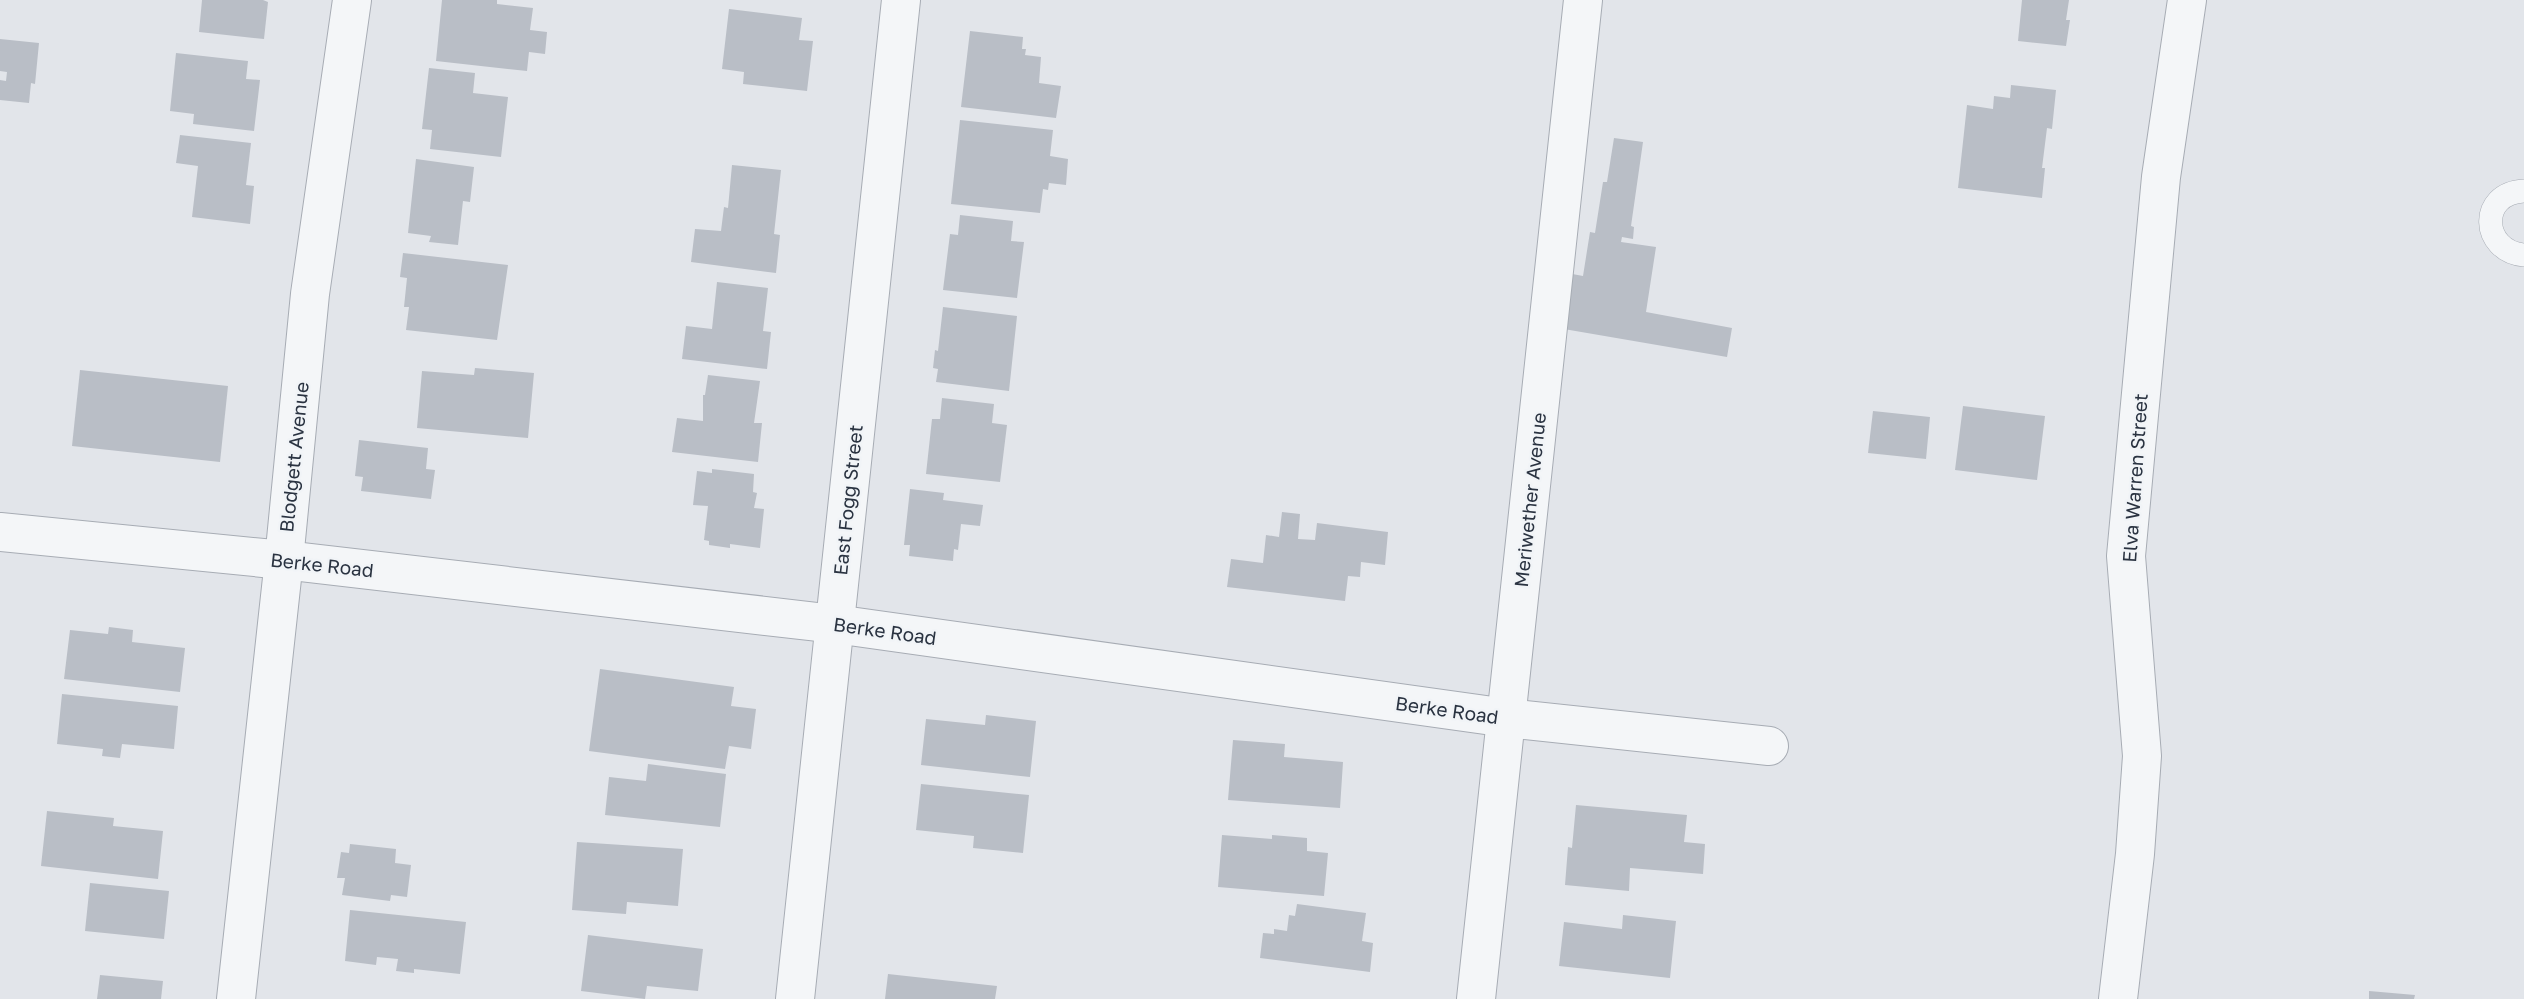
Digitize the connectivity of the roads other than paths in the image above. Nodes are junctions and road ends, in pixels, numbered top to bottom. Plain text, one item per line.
1 (352, 0) edge
2 (901, 0) edge
3 (1583, 0) edge
4 (2187, 0) edge
5 (2524, 191) edge
6 (2524, 255) edge
7 (0, 533) edge
8 (284, 560) junction
9 (835, 624) junction
10 (1507, 718) junction
11 (1769, 746) dead end
12 (236, 999) edge
13 (794, 999) edge
14 (1476, 999) edge
15 (2118, 999) edge

1 - 8 street, Blodgett Avenue
2 - 9 street, East Fogg Street
3 - 10 street, Meriwether Avenue
4 - 15 street, Elva Warren Street
5 - 6 lane
7 - 8 street, Berke Road
8 - 9 street, Berke Road
8 - 12 street, Blodgett Avenue
9 - 10 street, Berke Road
9 - 13 street, East Fogg Street
10 - 11 street, Berke Road
10 - 14 street, Meriwether Avenue

